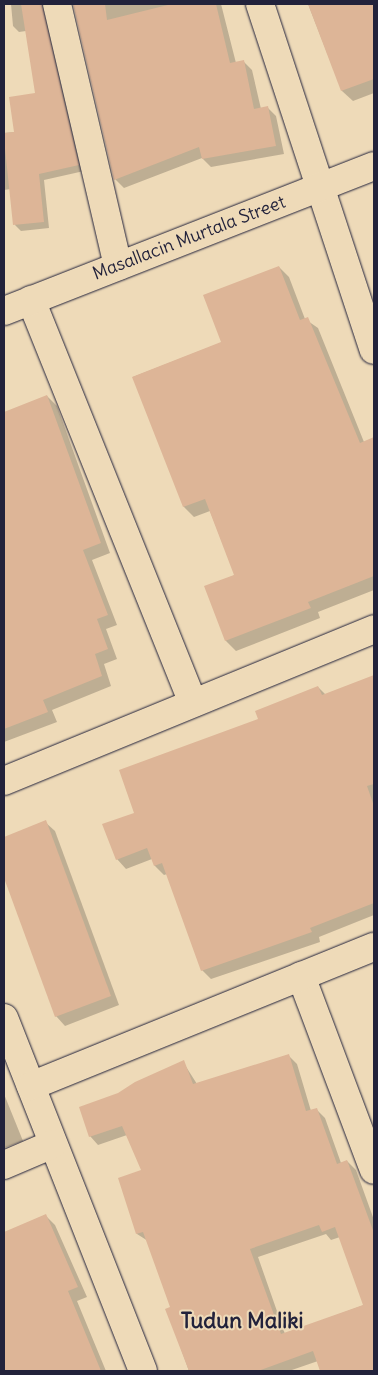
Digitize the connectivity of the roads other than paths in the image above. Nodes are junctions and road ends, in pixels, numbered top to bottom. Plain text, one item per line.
1 (57, 4) edge
2 (260, 4) edge
3 (374, 166) edge
4 (320, 187) junction
5 (118, 266) junction
6 (31, 300) junction
7 (4, 311) edge
8 (374, 350) edge
9 (374, 628) edge
10 (193, 703) junction
11 (4, 780) edge
12 (374, 947) edge
13 (301, 976) junction
14 (4, 1018) edge
15 (31, 1086) junction
16 (54, 1144) junction
17 (4, 1165) edge
18 (374, 1170) edge
19 (143, 1371) edge

1 - 5 street
2 - 4 street
3 - 4 street, Masallacin Murtala Street
4 - 5 street, Masallacin Murtala Street
4 - 8 street
5 - 6 street, Masallacin Murtala Street
6 - 7 street, Masallacin Murtala Street
6 - 10 street
9 - 10 street
10 - 11 street
12 - 13 street
13 - 15 street
13 - 18 street
14 - 15 street
15 - 16 street
16 - 17 street
16 - 19 street

